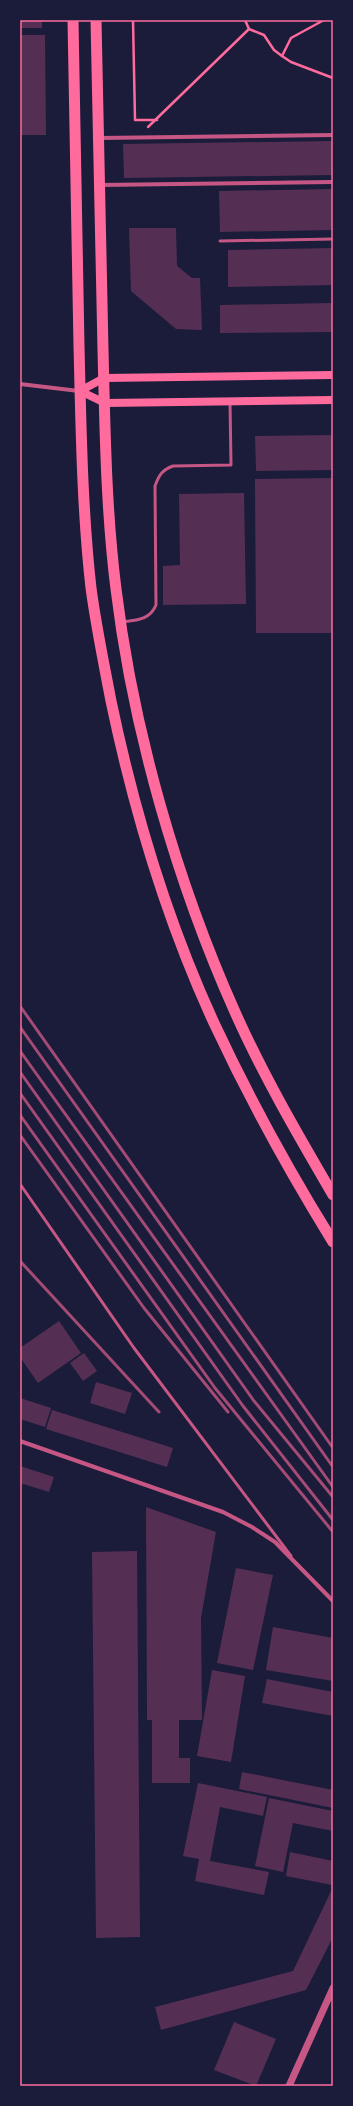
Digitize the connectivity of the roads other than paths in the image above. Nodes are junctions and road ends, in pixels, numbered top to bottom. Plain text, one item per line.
1 (73, 20) edge
2 (96, 20) edge
3 (333, 135) edge
4 (98, 138) junction
5 (333, 182) edge
6 (99, 185) junction
7 (333, 239) edge
8 (220, 241) dead end
9 (333, 375) edge
10 (104, 378) junction
11 (20, 384) edge
12 (80, 391) junction
13 (333, 400) edge
14 (230, 401) junction
15 (105, 403) junction
16 (121, 622) junction
17 (20, 1184) edge
18 (333, 1195) edge
19 (333, 1242) edge
20 (20, 1441) edge
21 (294, 1559) junction
22 (333, 1601) edge
23 (333, 1988) edge
24 (289, 2086) edge

1 - 12 highway
2 - 4 highway
3 - 4 street
4 - 6 highway
5 - 6 street
6 - 10 highway
7 - 8 lane
9 - 10 main road
10 - 12 main road
10 - 15 highway
11 - 12 street
12 - 15 main road
12 - 19 highway
13 - 14 main road
14 - 15 main road
14 - 16 lane
15 - 16 highway
16 - 18 highway
17 - 21 lane
20 - 21 street
21 - 22 street
23 - 24 street

